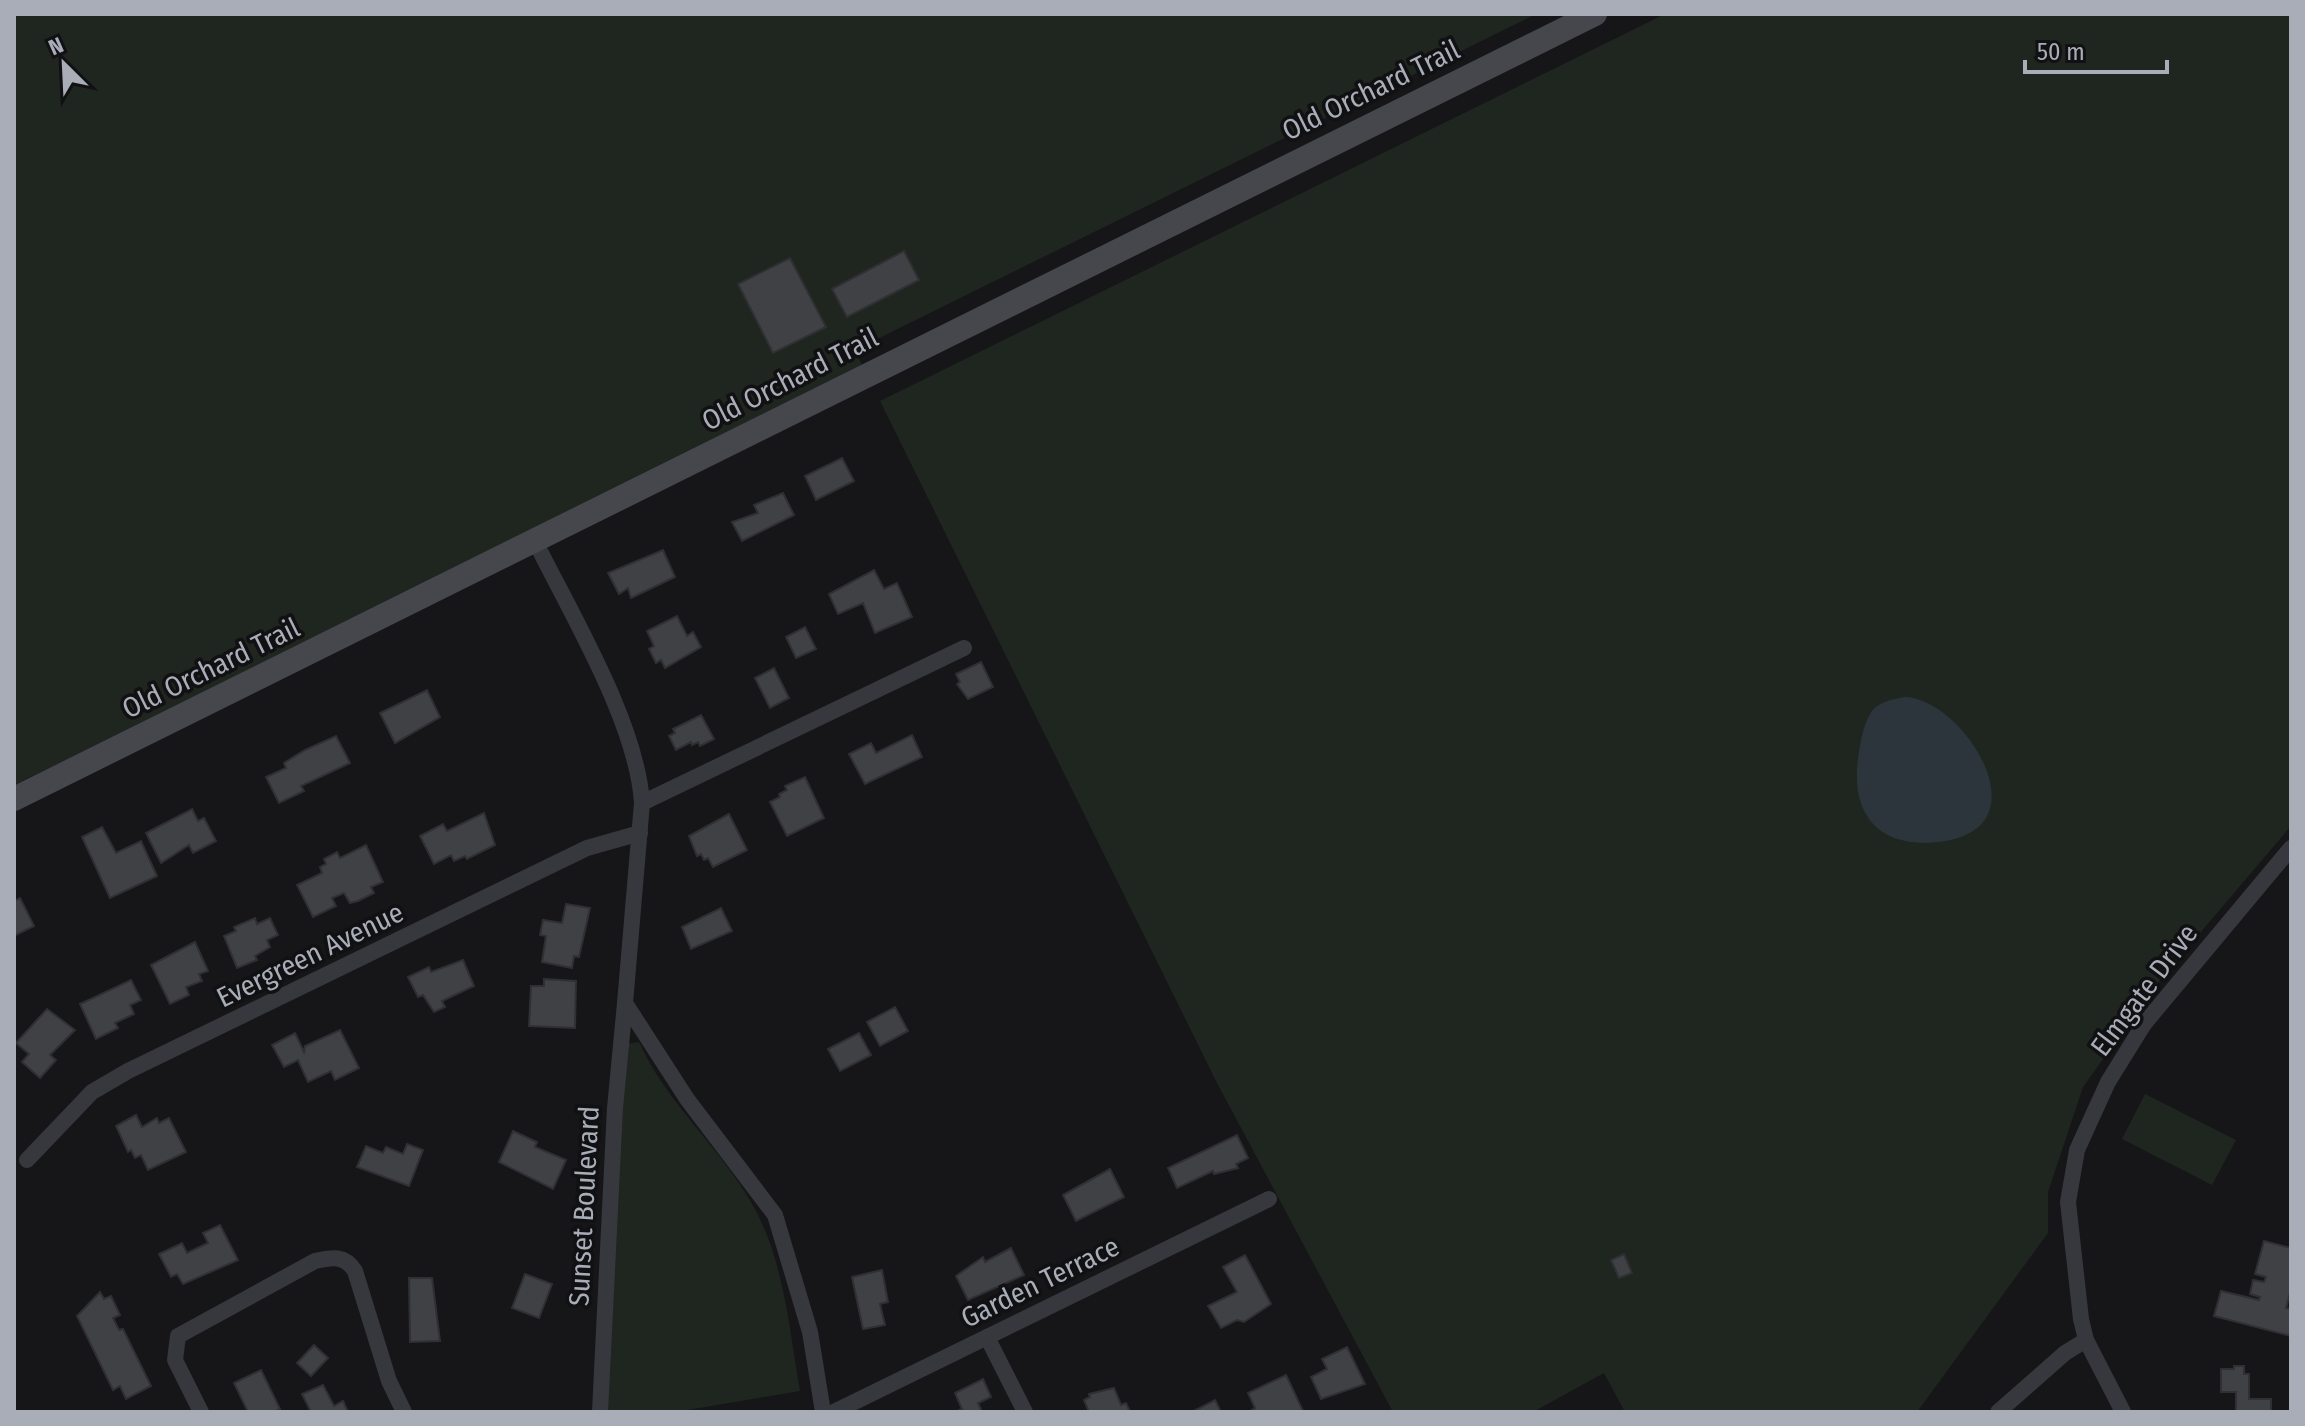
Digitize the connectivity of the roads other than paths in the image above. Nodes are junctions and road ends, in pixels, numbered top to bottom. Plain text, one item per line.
1 (1595, 14) edge
2 (535, 541) junction
3 (964, 648) dead end
4 (14, 799) edge
5 (642, 803) junction
6 (640, 833) junction
7 (2291, 848) edge
8 (625, 1003) junction
9 (27, 1160) dead end
10 (1269, 1199) dead end
11 (987, 1337) junction
12 (2086, 1340) junction
13 (201, 1412) edge
14 (404, 1412) edge
15 (600, 1412) edge
16 (823, 1412) edge
17 (834, 1412) edge
18 (1025, 1412) edge
19 (1998, 1412) edge
20 (2123, 1412) edge

1 - 2 street, Old Orchard Trail
2 - 4 street, Old Orchard Trail
2 - 5 street, Sunset Boulevard
3 - 5 street
5 - 6 street, Sunset Boulevard
6 - 8 street, Sunset Boulevard
6 - 9 street, Evergreen Avenue
7 - 12 street, Elmgate Drive
8 - 15 street, Sunset Boulevard
8 - 16 street
10 - 11 street, Garden Terrace
11 - 17 street, Garden Terrace
11 - 18 street
12 - 19 street
12 - 20 street, Elmgate Drive
13 - 14 street

